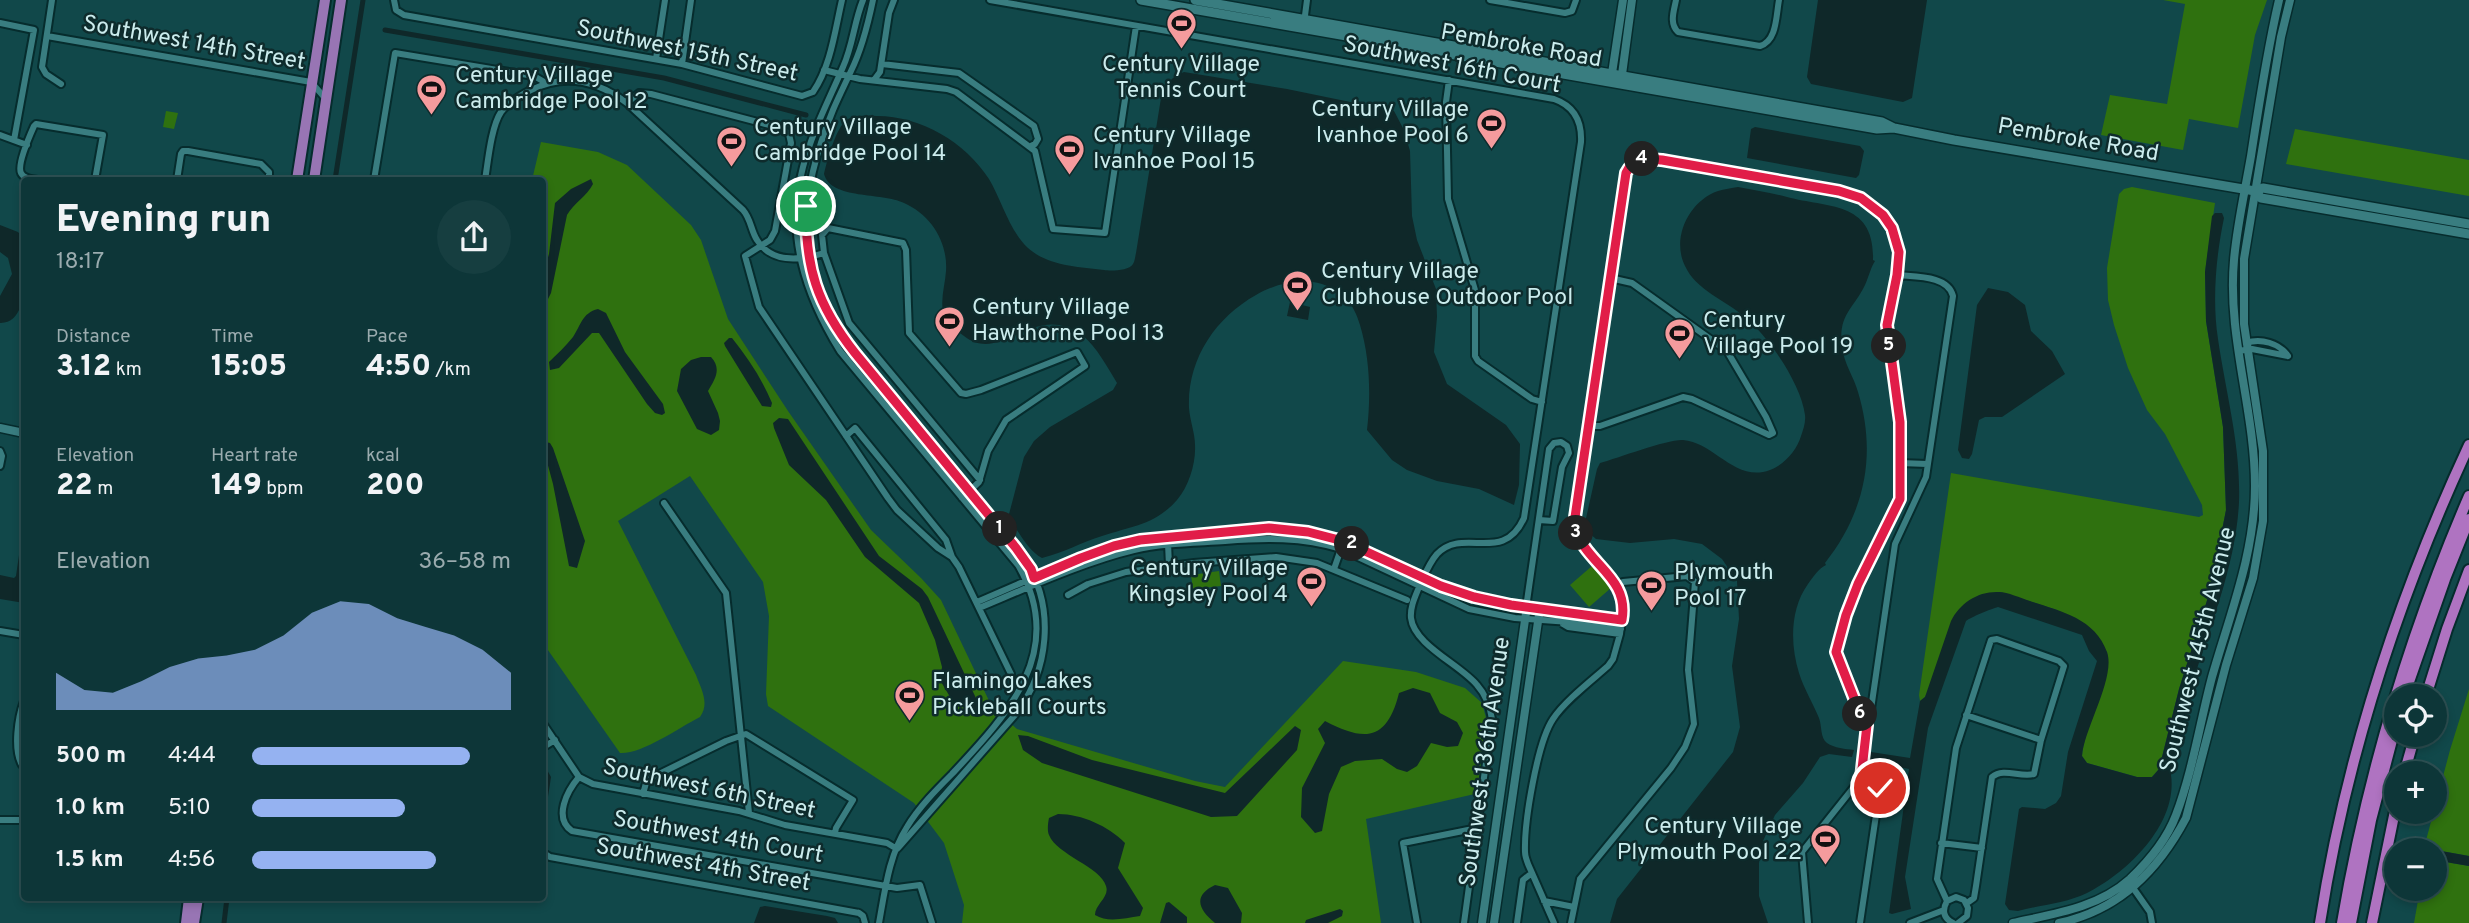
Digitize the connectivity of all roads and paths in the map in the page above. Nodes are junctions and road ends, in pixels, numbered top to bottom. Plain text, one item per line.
1 (52, 0) edge
2 (325, 0) edge
3 (341, 0) edge
4 (394, 0) edge
5 (665, 0) edge
6 (691, 0) edge
7 (842, 0) edge
8 (863, 0) edge
9 (872, 0) edge
10 (894, 0) edge
11 (990, 0) edge
12 (1140, 0) edge
13 (1195, 0) edge
14 (1307, 0) edge
15 (1490, 0) edge
16 (1576, 0) edge
17 (1623, 0) edge
18 (1632, 0) edge
19 (1676, 0) edge
20 (1779, 0) edge
21 (2279, 0) edge
22 (2290, 0) edge
23 (860, 21) junction
24 (868, 22) junction
25 (0, 23) edge
26 (1303, 23) junction
27 (1136, 26) junction
28 (47, 36) junction
29 (854, 38) junction
30 (656, 59) junction
31 (682, 64) junction
32 (882, 64) junction
33 (824, 70) junction
34 (839, 74) junction
35 (849, 76) junction
36 (1616, 79) junction
37 (874, 80) junction
38 (1449, 80) junction
39 (311, 82) junction
40 (546, 83) junction
41 (61, 84) dead end
42 (326, 100) junction
43 (627, 103) junction
44 (0, 135) edge
45 (14, 140) junction
46 (27, 145) junction
47 (1031, 146) junction
48 (26, 177) edge
49 (96, 177) edge
50 (178, 177) edge
51 (269, 177) edge
52 (297, 177) edge
53 (314, 177) edge
54 (374, 177) edge
55 (486, 177) edge
56 (2244, 188) junction
57 (2255, 191) junction
58 (2469, 224) edge
59 (2469, 234) edge
60 (762, 246) junction
61 (824, 253) junction
62 (804, 257) junction
63 (1897, 275) junction
64 (1610, 278) junction
65 (2242, 347) junction
66 (1542, 402) junction
67 (1588, 426) junction
68 (0, 428) edge
69 (21, 432) edge
70 (846, 436) junction
71 (2469, 445) edge
72 (0, 451) edge
73 (1900, 463) junction
74 (1927, 464) junction
75 (0, 466) edge
76 (980, 480) junction
77 (970, 492) junction
78 (2469, 496) edge
79 (962, 498) junction
80 (664, 503) dead end
81 (2469, 519) edge
82 (1539, 520) junction
83 (1167, 537) junction
84 (1343, 541) junction
85 (1168, 545) junction
86 (1341, 549) junction
87 (952, 557) junction
88 (1169, 566) junction
89 (1334, 569) junction
90 (2469, 570) edge
91 (1424, 577) junction
92 (1036, 581) junction
93 (1027, 584) junction
94 (1420, 586) junction
95 (1617, 586) junction
96 (1068, 595) dead end
97 (1407, 600) dead end
98 (978, 605) junction
99 (1527, 606) junction
100 (1541, 608) junction
101 (1526, 619) junction
102 (1539, 620) junction
103 (1622, 620) junction
104 (0, 631) edge
105 (1620, 632) junction
106 (21, 634) edge
107 (2217, 662) junction
108 (2227, 665) junction
109 (1011, 674) dead end
110 (2408, 684) edge
111 (2430, 684) edge
112 (1019, 692) junction
113 (1028, 695) junction
114 (1966, 715) junction
115 (21, 723) edge
116 (1867, 725) junction
117 (546, 728) edge
118 (741, 734) junction
119 (1509, 736) junction
120 (1522, 738) junction
121 (555, 740) junction
122 (2041, 740) junction
123 (546, 746) edge
124 (2390, 747) edge
125 (21, 762) edge
126 (579, 777) junction
127 (1861, 778) junction
128 (643, 794) junction
129 (749, 813) junction
130 (0, 820) edge
131 (21, 820) edge
132 (2392, 824) edge
133 (1478, 828) junction
134 (835, 834) junction
135 (1941, 843) junction
136 (897, 849) junction
137 (1982, 849) junction
138 (546, 854) edge
139 (1532, 873) junction
140 (2131, 884) junction
141 (886, 885) junction
142 (189, 901) edge
143 (198, 901) edge
144 (205, 901) edge
145 (1545, 901) junction
146 (1947, 901) junction
147 (1967, 903) junction
148 (1574, 907) junction
149 (1944, 910) junction
150 (859, 913) junction
151 (1951, 922) edge
152 (186, 923) edge
153 (194, 923) edge
154 (201, 923) edge
155 (858, 923) edge
156 (864, 923) edge
157 (879, 923) edge
158 (932, 923) edge
159 (1416, 923) edge
160 (1464, 923) edge
161 (1482, 923) edge
162 (1494, 923) edge
163 (1517, 923) edge
164 (1554, 923) edge
165 (1571, 923) edge
166 (1808, 923) edge
167 (1860, 923) edge
168 (1910, 923) edge
169 (2013, 923) edge
170 (2059, 923) edge
171 (2152, 923) edge
172 (2320, 923) edge
173 (2342, 923) edge
174 (2351, 923) edge
175 (2372, 923) edge

1 - 28 street
2 - 39 highway
3 - 42 highway
4 - 30 street, Southwest 15th Street
5 - 30 street
6 - 31 street
7 - 33 street
8 - 23 street
8 - 29 street
9 - 24 street
10 - 32 street
11 - 27 street, Southwest 16th Court
12 - 26 main road, Pembroke Road
13 - 26 main road, Pembroke Road
14 - 26 street
15 - 16 street
17 - 36 street
18 - 36 street
19 - 20 street
21 - 56 street, Southwest 145th Avenue
22 - 57 street, Southwest 145th Avenue
23 - 24 street
23 - 29 street
24 - 35 street
25 - 45 street
26 - 36 main road, Pembroke Road
27 - 38 street, Southwest 16th Court
27 - 47 street
28 - 39 street, Southwest 14th Street
28 - 41 street
29 - 34 street
30 - 31 street, Southwest 15th Street
31 - 33 street, Southwest 15th Street
32 - 37 street
32 - 47 street
33 - 34 street
34 - 35 street
34 - 62 street
35 - 37 street
35 - 62 street
36 - 56 main road, Pembroke Road
37 - 47 street
38 - 66 street
38 - 66 street, Southwest 16th Court
39 - 42 street, Southwest 14th Street
39 - 52 highway
40 - 43 street
40 - 54 street
40 - 55 street
42 - 53 highway
43 - 60 street
43 - 60 street
44 - 45 street
45 - 46 street
46 - 48 street
46 - 49 street
50 - 51 street
56 - 57 main road, Pembroke Road
56 - 65 street, Southwest 145th Avenue
57 - 58 main road, Pembroke Road
57 - 59 main road, Pembroke Road
57 - 65 street, Southwest 145th Avenue
60 - 62 street
60 - 70 street
61 - 62 street
61 - 76 street
61 - 76 street
62 - 77 street
62 - 79 street
63 - 64 street
63 - 73 street
63 - 74 street
64 - 67 street
64 - 67 street
65 - 65 street
65 - 107 street, Southwest 145th Avenue
65 - 108 street, Southwest 145th Avenue
66 - 91 street
67 - 95 street
68 - 69 street
70 - 87 street
70 - 87 street
71 - 172 highway
72 - 75 street
73 - 74 street
73 - 116 street
74 - 116 street
76 - 77 street
77 - 79 street
77 - 92 street
78 - 173 highway
79 - 93 street
80 - 118 street
81 - 110 highway
82 - 82 street
82 - 99 street
83 - 84 street
83 - 85 street
83 - 92 street
84 - 86 street
84 - 91 street
85 - 86 street
85 - 88 street
85 - 92 street
86 - 89 street
86 - 94 street
87 - 98 street
88 - 89 street
88 - 96 street
89 - 97 street
90 - 111 highway
91 - 94 street
91 - 99 street
92 - 93 street
92 - 113 street
93 - 98 street
93 - 112 street
94 - 101 street
94 - 133 street
95 - 103 street
95 - 148 street
98 - 109 street
99 - 100 street
99 - 101 street, Southwest 136th Avenue
100 - 102 street, Southwest 136th Avenue
100 - 103 street
101 - 102 street
101 - 119 street, Southwest 136th Avenue
102 - 105 street
102 - 120 street, Southwest 136th Avenue
103 - 105 street
104 - 106 street
105 - 139 street
107 - 108 street
107 - 140 street, Southwest 145th Avenue
108 - 140 street, Southwest 145th Avenue
112 - 113 street
112 - 136 street
113 - 136 street
114 - 122 street
114 - 122 street
114 - 135 street
115 - 125 street
116 - 127 street
117 - 121 street, Southwest 6th Street
118 - 128 street
118 - 129 street
118 - 134 street
119 - 120 street
119 - 161 street, Southwest 136th Avenue
120 - 162 street, Southwest 136th Avenue
121 - 123 street
121 - 126 street, Southwest 6th Street
122 - 137 street
124 - 174 highway
126 - 128 street, Southwest 6th Street
126 - 141 street, Southwest 4th Court
127 - 166 street
127 - 167 street
128 - 129 street, Southwest 6th Street
129 - 134 street, Southwest 6th Street
130 - 131 street
132 - 175 highway
133 - 159 street
133 - 160 street
134 - 136 street, Southwest 6th Street
135 - 137 street
135 - 146 street
136 - 141 street
137 - 147 street
138 - 150 street, Southwest 4th Street
139 - 145 street
139 - 163 street
140 - 169 street, Southwest 145th Avenue
140 - 170 street, Southwest 145th Avenue
140 - 171 street
141 - 157 street
141 - 158 street, Southwest 4th Court
142 - 152 highway
143 - 153 highway
144 - 154 highway
145 - 148 street
145 - 164 street
146 - 147 street
146 - 149 street
147 - 151 street
148 - 165 street
149 - 151 street
149 - 168 street
150 - 155 street
150 - 156 street

